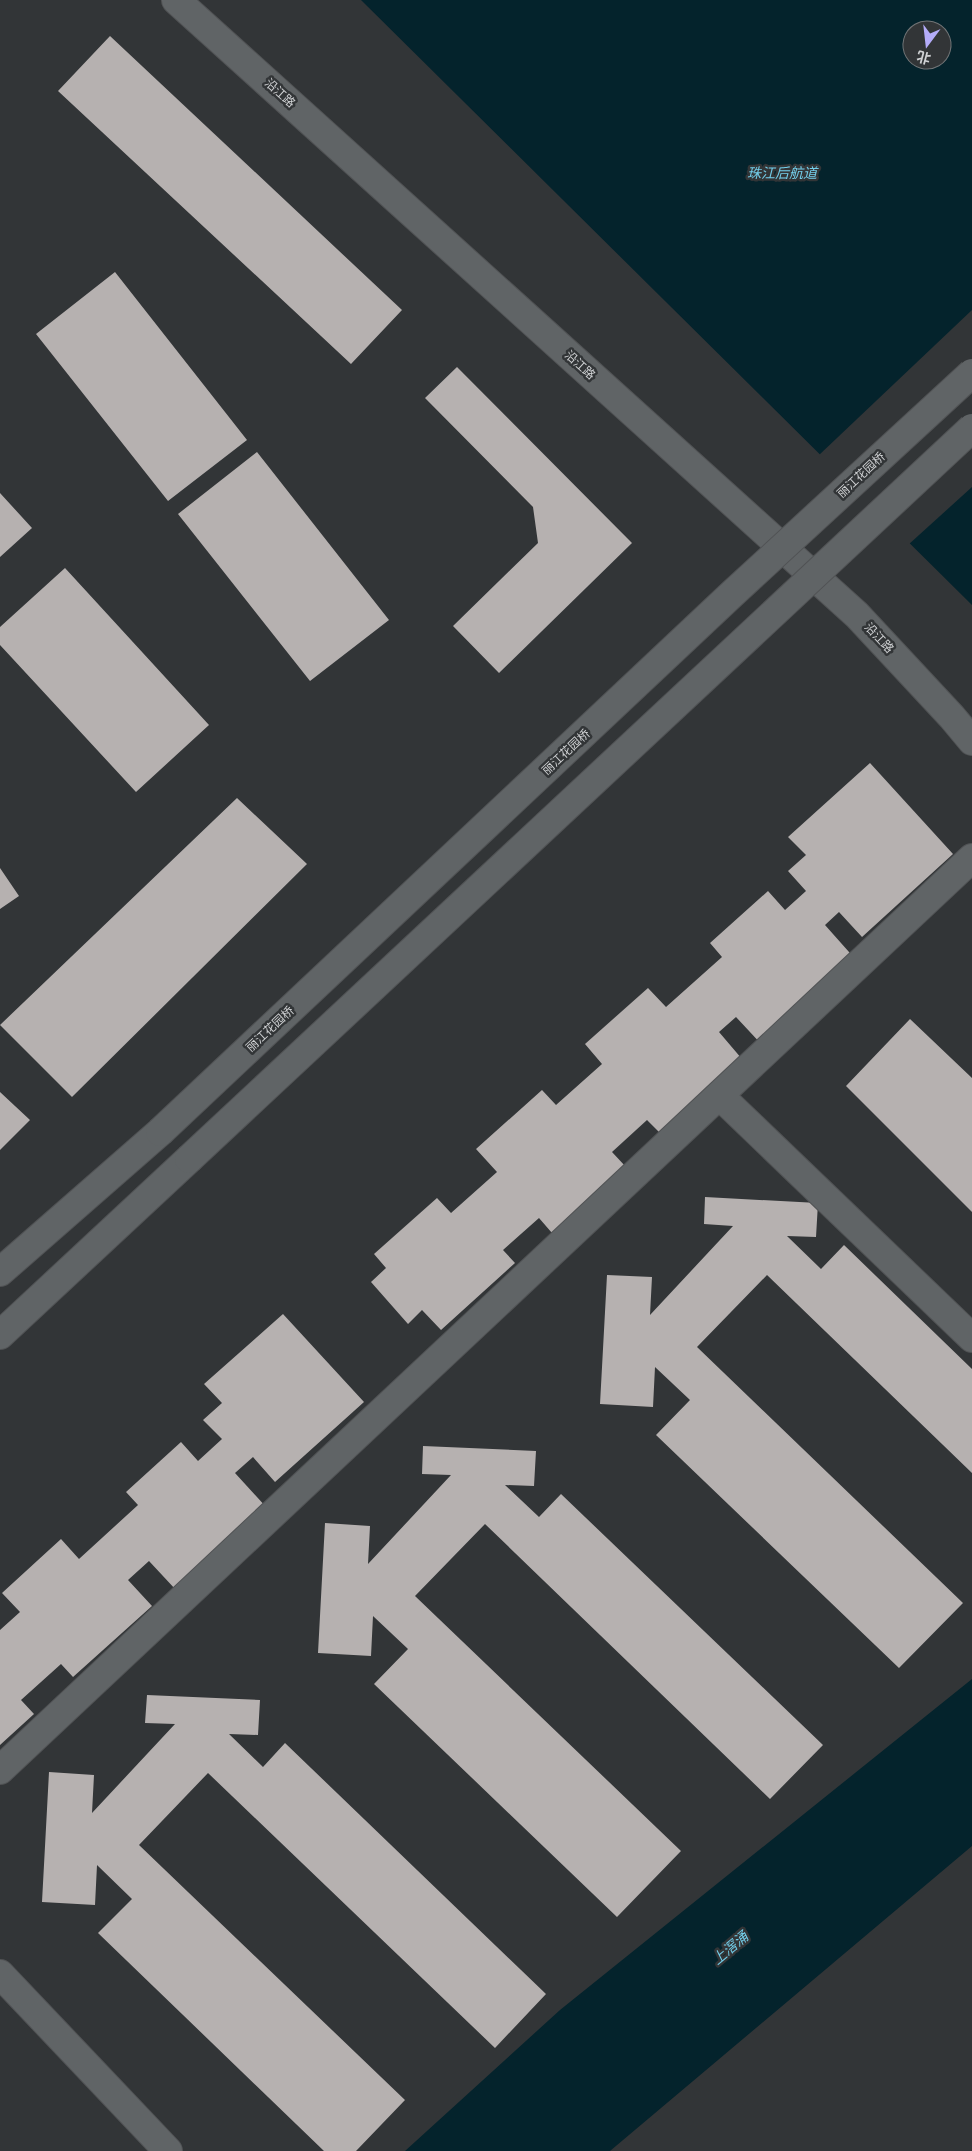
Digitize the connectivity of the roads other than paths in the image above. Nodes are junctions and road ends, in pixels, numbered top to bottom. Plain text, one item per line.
1 (176, 0) edge
2 (972, 373) edge
3 (972, 428) edge
4 (972, 742) edge
5 (972, 858) edge
6 (720, 1096) junction
7 (0, 1272) edge
8 (0, 1335) edge
9 (972, 1338) edge
10 (0, 1770) edge
11 (0, 1974) edge
12 (168, 2151) edge

1 - 4 street, 沿江路
2 - 7 street, 丽江花园桥, bridge
3 - 8 street, bridge
5 - 6 street
6 - 9 street
6 - 10 street
11 - 12 street

